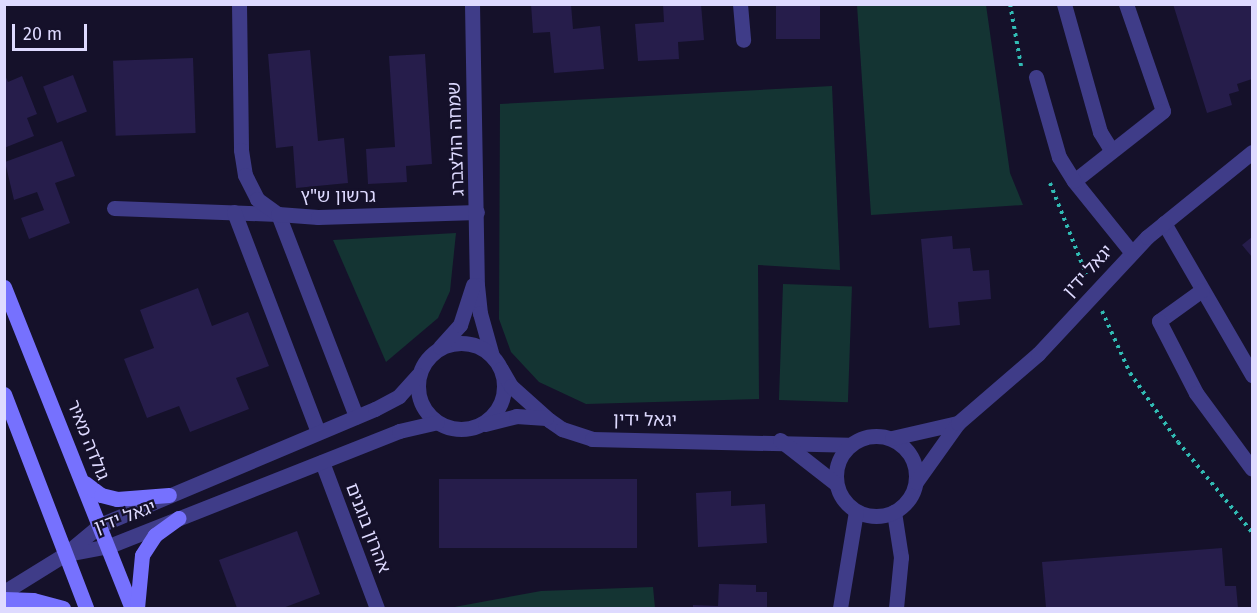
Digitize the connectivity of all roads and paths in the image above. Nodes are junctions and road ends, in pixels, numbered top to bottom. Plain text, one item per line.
1 (239, 4) edge
2 (472, 4) edge
3 (740, 4) edge
4 (1064, 4) edge
5 (1126, 4) edge
6 (742, 40) dead end
7 (1036, 78) dead end
8 (1112, 151) junction
9 (1252, 152) edge
10 (1074, 181) junction
11 (114, 208) dead end
12 (234, 212) junction
13 (477, 212) junction
14 (278, 214) junction
15 (1164, 223) junction
16 (1132, 252) junction
17 (477, 273) junction
18 (4, 287) edge
19 (1202, 290) junction
20 (440, 347) junction
21 (497, 362) junction
22 (418, 375) junction
23 (1252, 375) edge
24 (4, 394) edge
25 (356, 416) junction
26 (549, 420) junction
27 (437, 422) junction
28 (958, 423) junction
29 (477, 426) junction
30 (318, 432) junction
31 (892, 438) junction
32 (780, 440) junction
33 (849, 445) junction
34 (322, 462) junction
35 (1252, 469) edge
36 (83, 480) junction
37 (916, 482) junction
38 (836, 483) junction
39 (169, 495) junction
40 (856, 511) junction
41 (894, 512) junction
42 (178, 518) junction
43 (100, 525) junction
44 (109, 546) junction
45 (64, 555) junction
46 (4, 592) edge
47 (4, 599) edge
48 (63, 609) edge
49 (86, 609) edge
50 (132, 609) edge
51 (137, 609) edge
52 (378, 609) edge
53 (840, 609) edge
54 (896, 609) edge

1 - 14 street, גרשון ש"ץ
2 - 13 street, שמחה הולצברג
3 - 6 street
4 - 8 street
5 - 8 street
7 - 10 street
8 - 10 street
9 - 15 street, יגאל ידין
10 - 16 street
11 - 12 street
12 - 14 street
12 - 30 street
13 - 14 street, גרשון ש"ץ
13 - 17 street, שמחה הולצברג
14 - 25 street
15 - 16 street, יגאל ידין
15 - 19 street
16 - 28 street, יגאל ידין
17 - 20 street, שמחה הולצברג
17 - 21 street, שמחה הולצברג
18 - 36 main road, גולדה מאיר
19 - 23 street
19 - 35 street
20 - 21 street
20 - 22 street
21 - 26 street, יגאל ידין
21 - 29 street
22 - 25 street, יגאל ידין
22 - 27 street
24 - 45 main road
25 - 30 street, יגאל ידין
26 - 29 street, יגאל ידין
26 - 32 street, יגאל ידין
27 - 29 street
27 - 34 street, יגאל ידין
28 - 31 street, יגאל ידין
28 - 37 street, יגאל ידין
30 - 39 street, יגאל ידין
31 - 33 street
31 - 37 street
32 - 33 street, יגאל ידין
32 - 38 street
33 - 38 street
34 - 42 street, יגאל ידין
34 - 52 street, אהרון בוגנים
36 - 39 main road
36 - 43 main road, גולדה מאיר
37 - 41 street
38 - 40 street
39 - 43 street, יגאל ידין
40 - 41 street
40 - 53 street
41 - 54 street
42 - 44 street, יגאל ידין
42 - 51 main road
43 - 44 main road, גולדה מאיר
43 - 45 street, יגאל ידין
44 - 45 street, יגאל ידין
44 - 50 main road, גולדה מאיר
45 - 46 street
45 - 49 main road
47 - 48 main road

